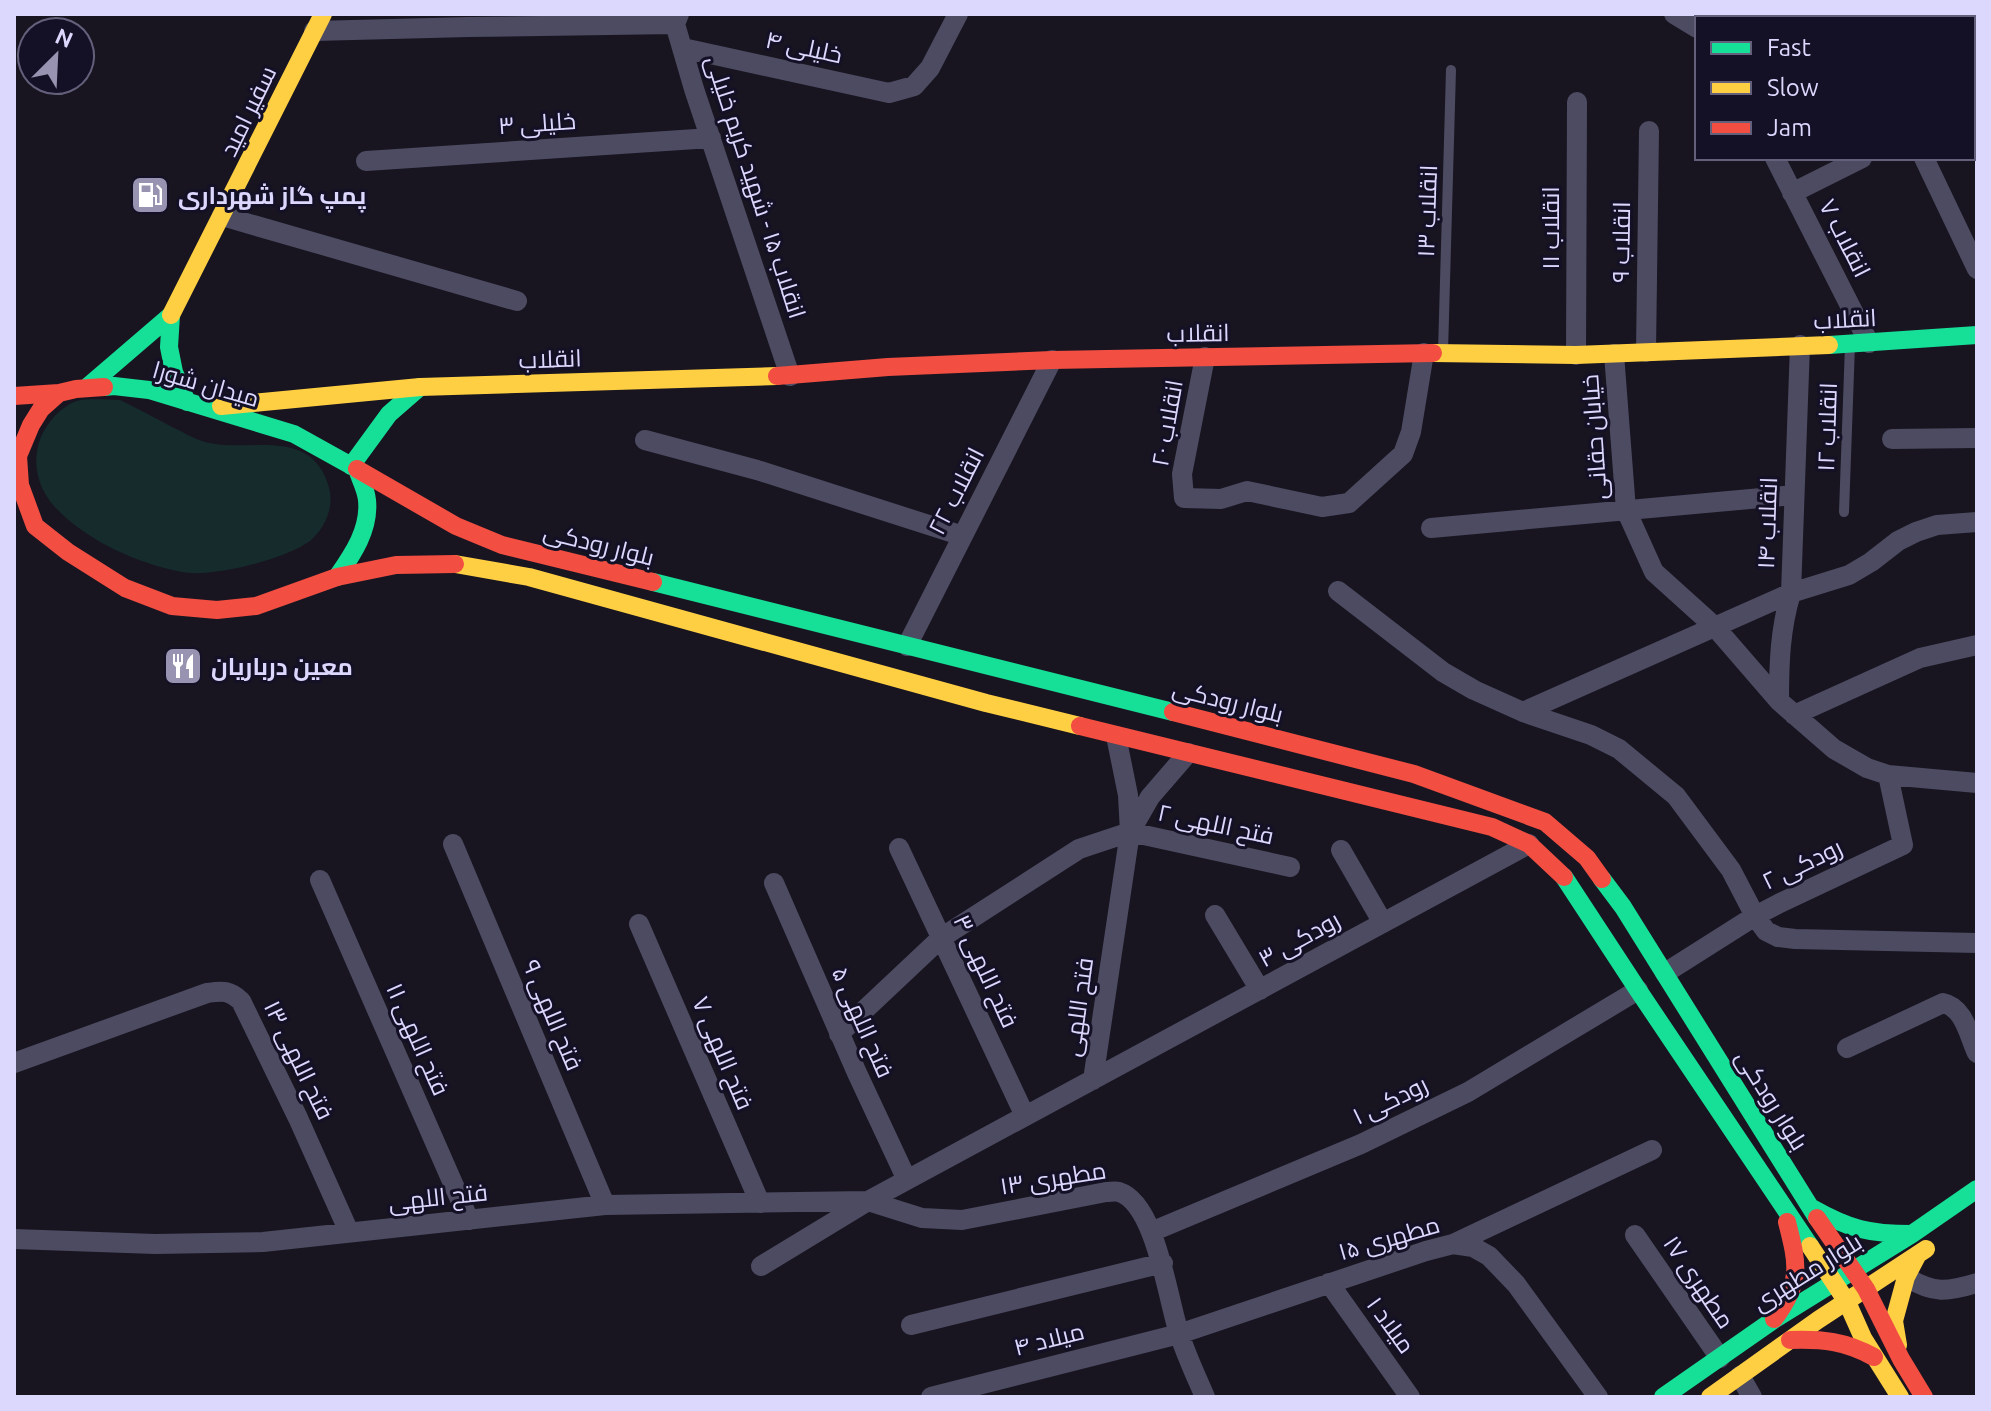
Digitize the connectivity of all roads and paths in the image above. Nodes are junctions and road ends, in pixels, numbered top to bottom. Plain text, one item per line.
1 (958, 14) edge
2 (1674, 14) edge
3 (677, 19) edge
4 (319, 23) edge
5 (1695, 27) edge
6 (683, 48) junction
7 (1451, 70) dead end
8 (1577, 102) dead end
9 (1649, 131) dead end
10 (711, 138) junction
11 (1776, 160) edge
12 (1858, 160) edge
13 (1925, 160) edge
14 (366, 161) dead end
15 (1792, 193) junction
16 (222, 216) junction
17 (1977, 269) edge
18 (517, 301) dead end
19 (171, 315) junction
20 (1977, 335) edge
21 (1859, 343) junction
22 (1800, 345) junction
23 (1646, 352) junction
24 (1433, 354) junction
25 (1614, 354) junction
26 (1576, 355) junction
27 (1205, 357) junction
28 (1052, 360) junction
29 (790, 376) junction
30 (420, 387) junction
31 (86, 388) junction
32 (59, 393) junction
33 (14, 396) edge
34 (196, 405) junction
35 (1977, 438) edge
36 (1892, 439) dead end
37 (645, 440) dead end
38 (354, 468) junction
39 (1794, 495) junction
40 (1626, 510) junction
41 (14, 511) edge
42 (1844, 512) dead end
43 (1977, 522) edge
44 (35, 526) junction
45 (456, 526) junction
46 (1431, 528) dead end
47 (963, 536) junction
48 (458, 564) junction
49 (337, 577) junction
50 (1338, 591) dead end
51 (1791, 593) junction
52 (1715, 627) junction
53 (1977, 645) edge
54 (907, 646) junction
55 (1787, 708) junction
56 (1523, 712) junction
57 (1116, 736) junction
58 (1188, 753) junction
59 (1888, 775) junction
60 (1977, 783) edge
61 (1130, 832) junction
62 (453, 844) dead end
63 (1529, 844) junction
64 (899, 848) dead end
65 (1341, 850) dead end
66 (1290, 867) dead end
67 (320, 880) dead end
68 (774, 883) dead end
69 (1215, 915) dead end
70 (1755, 916) junction
71 (1383, 923) junction
72 (639, 924) dead end
73 (941, 938) junction
74 (1977, 943) edge
75 (1665, 973) junction
76 (1260, 990) junction
77 (1638, 990) junction
78 (839, 1034) junction
79 (1847, 1048) dead end
80 (1977, 1053) edge
81 (14, 1063) edge
82 (1093, 1080) junction
83 (1025, 1116) junction
84 (1652, 1150) dead end
85 (907, 1180) junction
86 (1977, 1189) edge
87 (868, 1201) junction
88 (760, 1203) junction
89 (605, 1205) junction
90 (1810, 1207) junction
91 (1784, 1208) junction
92 (469, 1220) junction
93 (1931, 1221) junction
94 (349, 1232) junction
95 (1151, 1232) junction
96 (1912, 1234) junction
97 (1635, 1235) dead end
98 (14, 1239) edge
99 (1453, 1244) junction
100 (1919, 1254) junction
101 (1163, 1263) junction
102 (761, 1266) dead end
103 (1854, 1270) junction
104 (1906, 1277) junction
105 (1834, 1282) junction
106 (1329, 1283) junction
107 (1977, 1283) edge
108 (1866, 1289) junction
109 (1847, 1302) junction
110 (911, 1325) dead end
111 (1766, 1326) junction
112 (1179, 1334) junction
113 (1790, 1340) junction
114 (1774, 1352) junction
115 (1874, 1357) junction
116 (1720, 1358) junction
117 (1901, 1359) junction
118 (1740, 1376) junction
119 (931, 1397) edge
120 (1205, 1397) edge
121 (1410, 1397) edge
122 (1598, 1397) edge
123 (1663, 1397) edge
124 (1710, 1397) edge
125 (1752, 1397) edge
126 (1900, 1397) edge
127 (1924, 1397) edge

1 - 6 street, خلیلی ۴
2 - 5 street
3 - 4 street
3 - 6 street, انقلاب ۱۵ - شهید کریم خلیلی
4 - 16 main road, سفیر امید
6 - 10 street, انقلاب ۱۵ - شهید کریم خلیلی
7 - 24 lane, انقلاب ۱۳
8 - 26 street, انقلاب ۱۱
9 - 23 street, انقلاب ۹
10 - 14 street, خلیلی ۳
10 - 29 street, انقلاب ۱۵ - شهید کریم خلیلی
11 - 15 street, انقلاب ۷
12 - 15 street
13 - 17 street
15 - 21 street, انقلاب ۷
16 - 18 street
16 - 19 main road, سفیر امید
19 - 31 main road, سفیر امید
19 - 34 main road, سفیر امید
20 - 21 main road, انقلاب
21 - 22 main road, انقلاب
21 - 42 lane, انقلاب ۱۲
22 - 23 main road, انقلاب
22 - 39 street, انقلاب ۱۴
23 - 25 main road, انقلاب
24 - 26 main road, انقلاب
24 - 27 main road, انقلاب
24 - 27 street, انقلاب ۲۰
25 - 26 main road, انقلاب
25 - 40 street, خیابان حقانی
27 - 28 main road, انقلاب
28 - 29 main road, انقلاب
28 - 47 street, انقلاب ۲۲
29 - 30 main road, انقلاب
30 - 34 main road, انقلاب
30 - 38 main road
31 - 32 main road, میدان شورا
31 - 34 main road, میدان شورا
32 - 33 main road
32 - 44 main road
34 - 38 main road, میدان شورا
35 - 36 street
37 - 47 street
38 - 45 main road, بلوار رودکی
38 - 49 main road
39 - 40 street
39 - 51 street, انقلاب ۱۴
40 - 46 street
40 - 52 street, خیابان حقانی
41 - 44 main road
43 - 51 street
44 - 49 main road
45 - 48 main road
45 - 54 main road, بلوار رودکی
47 - 54 street, انقلاب ۲۲
48 - 49 main road, بلوار رودکی
48 - 57 main road, بلوار رودکی
50 - 56 street
51 - 52 street
51 - 55 street, انقلاب ۱۴
52 - 55 street, خیابان حقانی
52 - 56 street
53 - 55 street
54 - 75 main road, بلوار رودکی
55 - 59 street, خیابان حقانی
56 - 70 street
57 - 58 main road, بلوار رودکی
57 - 61 street
58 - 61 street
58 - 63 main road, بلوار رودکی
59 - 60 street, خیابان حقانی
59 - 70 street, رودکی ۲
61 - 66 street, فتح اللهی ۲
61 - 73 street
61 - 82 street, فتح اللهی
62 - 89 street, فتح اللهی ۹
63 - 71 street, رودکی ۳
63 - 77 main road, بلوار رودکی
64 - 73 street, فتح اللهی ۳
65 - 71 street
67 - 92 street, فتح اللهی ۱۱
68 - 78 street, فتح اللهی ۵
69 - 76 street
70 - 74 street
70 - 75 street, رودکی ۲
71 - 76 street, رودکی ۳
72 - 88 street, فتح اللهی ۷
73 - 78 street
73 - 83 street, فتح اللهی ۳
75 - 90 main road, بلوار رودکی
76 - 82 street, رودکی ۳
77 - 91 main road, بلوار رودکی
77 - 95 street, رودکی ۱
78 - 85 street, فتح اللهی ۵
79 - 80 street
81 - 94 street, فتح اللهی ۱۳
82 - 83 street, فتح اللهی
83 - 85 street, فتح اللهی
84 - 99 street
85 - 87 street, فتح اللهی
86 - 93 main road, بلوار مطهری
87 - 88 street, فتح اللهی
87 - 95 street, مطهری ۱۳
87 - 102 street, فتح اللهی
88 - 89 street, فتح اللهی
89 - 92 street, فتح اللهی
90 - 96 main road
90 - 103 main road, بلوار رودکی
91 - 105 main road, بلوار رودکی
91 - 111 main road
92 - 94 street, فتح اللهی
93 - 96 main road, بلوار مطهری
93 - 100 main road, بلوار مطهری
94 - 98 street, فتح اللهی
95 - 101 street, مطهری ۱۳
96 - 103 main road, بلوار مطهری
97 - 116 street, مطهری ۱۷
99 - 106 street, مطهری ۱۵
99 - 122 street, مطهری ۱۵
100 - 104 main road
100 - 108 main road, بلوار مطهری
101 - 110 street
101 - 112 street, مطهری ۱۳
103 - 105 main road, بلوار مطهری
103 - 108 main road, بلوار رودکی
104 - 107 street
104 - 117 main road
105 - 109 main road, بلوار رودکی
105 - 111 main road, بلوار مطهری
106 - 112 street, مطهری ۱۵
106 - 121 street, میلاد ۱
108 - 109 main road, بلوار مطهری
108 - 117 main road, بلوار رودکی
109 - 113 main road, بلوار مطهری
109 - 115 main road, بلوار رودکی
111 - 114 main road
111 - 116 main road, بلوار مطهری
112 - 119 street, میلاد ۴
112 - 120 street, مطهری ۱۳
113 - 114 main road, بلوار مطهری
113 - 115 main road
114 - 118 main road, بلوار مطهری
115 - 126 main road, بلوار رودکی
116 - 123 main road, بلوار مطهری
117 - 127 main road, بلوار رودکی
118 - 124 main road, بلوار مطهری
118 - 125 street

